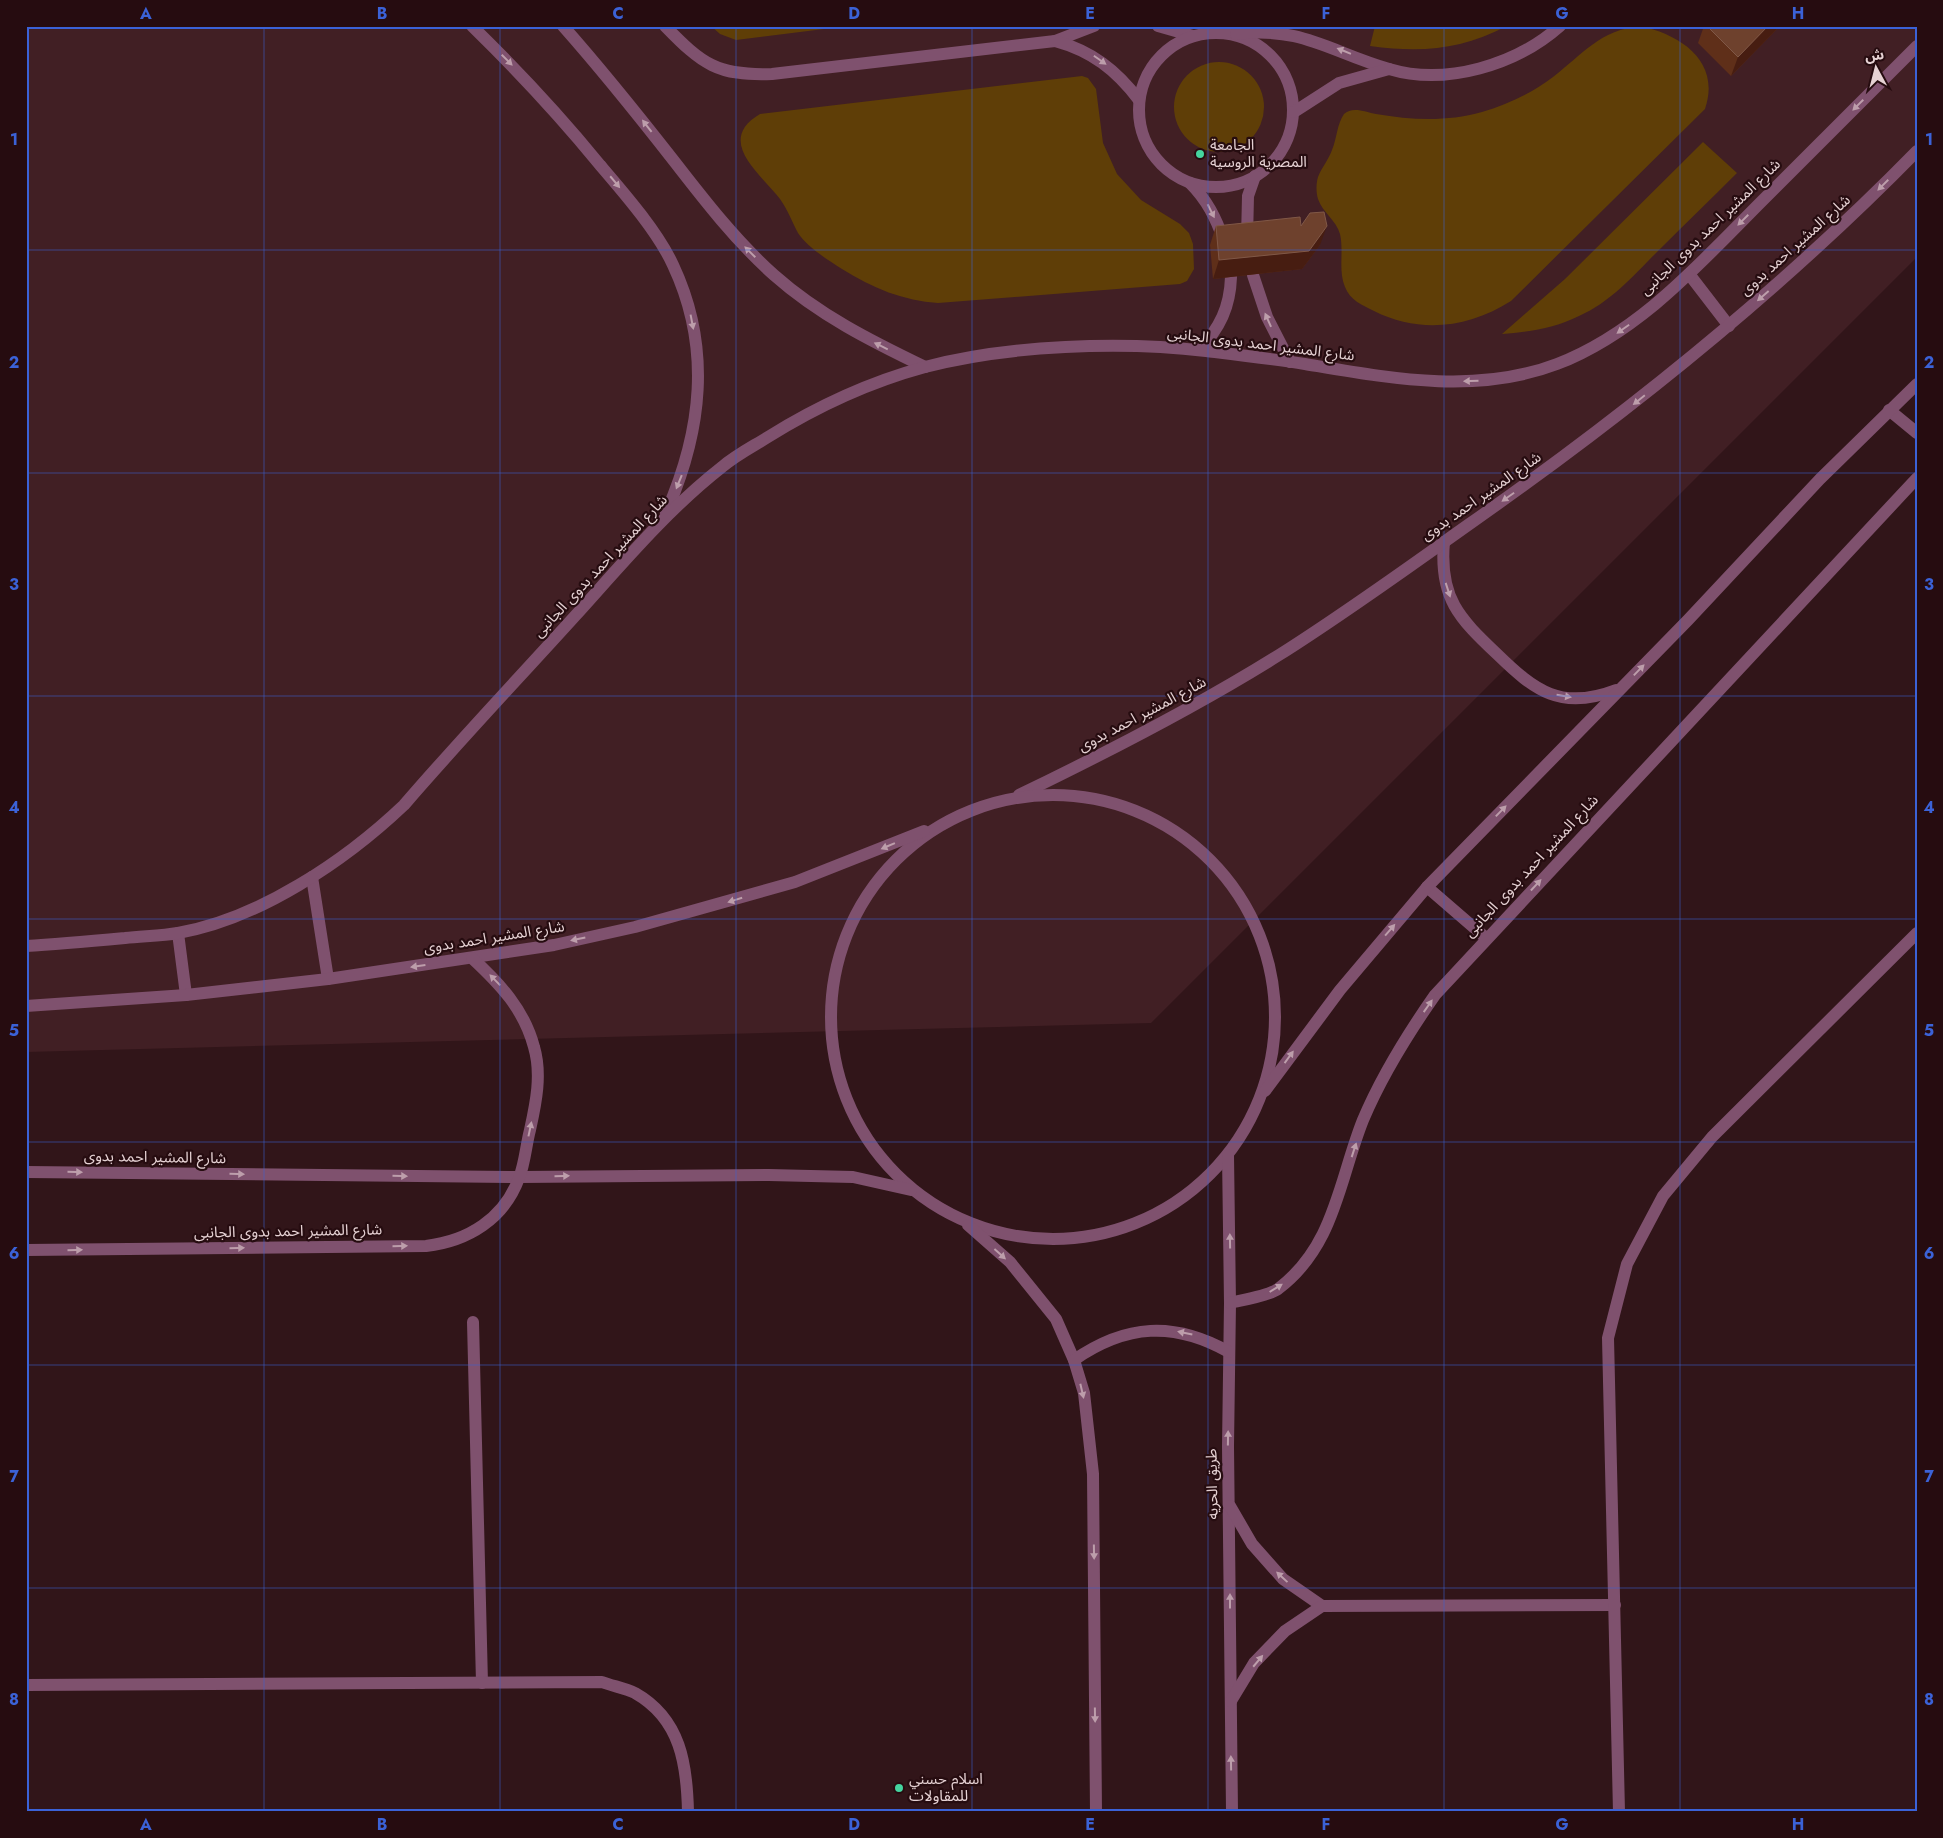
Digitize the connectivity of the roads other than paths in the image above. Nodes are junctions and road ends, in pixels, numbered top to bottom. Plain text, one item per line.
1 (472, 26) edge
2 (564, 26) edge
3 (665, 26) edge
4 (1094, 26) edge
5 (1158, 26) edge
6 (1560, 26) edge
7 (1234, 34) junction
8 (1193, 36) junction
9 (1055, 41) junction
10 (1917, 46) edge
11 (1389, 69) junction
12 (1139, 100) junction
13 (1294, 112) junction
14 (1917, 150) edge
15 (1255, 176) junction
16 (1190, 183) junction
17 (1247, 242) edge
18 (1224, 244) edge
19 (1689, 274) junction
20 (1253, 275) edge
21 (1231, 277) edge
22 (1729, 326) junction
23 (1199, 350) junction
24 (1290, 362) junction
25 (925, 367) junction
26 (1917, 384) edge
27 (1889, 410) junction
28 (1917, 433) edge
29 (1917, 478) edge
30 (664, 517) junction
31 (1444, 542) junction
32 (1620, 689) junction
33 (1013, 798) junction
34 (950, 820) junction
35 (312, 877) junction
36 (1427, 888) junction
37 (178, 933) junction
38 (1917, 934) edge
39 (1486, 938) junction
40 (26, 946) edge
41 (472, 958) junction
42 (328, 979) junction
43 (186, 995) junction
44 (26, 1006) edge
45 (1261, 1097) junction
46 (1228, 1155) junction
47 (26, 1172) edge
48 (520, 1177) junction
49 (911, 1190) junction
50 (964, 1221) junction
51 (26, 1250) edge
52 (1230, 1303) junction
53 (473, 1322) dead end
54 (1230, 1352) junction
55 (1074, 1360) junction
56 (1229, 1504) junction
57 (1615, 1605) junction
58 (1322, 1606) junction
59 (482, 1683) junction
60 (26, 1685) edge
61 (1231, 1701) junction
62 (688, 1812) edge
63 (1096, 1812) edge
64 (1232, 1812) edge
65 (1619, 1812) edge

1 -> 30 street
25 -> 2 street
3 - 9 street
4 - 9 street
5 - 8 street
6 - 11 street
7 - 8 street
11 -> 7 street
7 - 13 street
8 - 12 street
9 -> 12 street
10 -> 19 street, شارع المشير احمد بدوى الجانبى
11 - 13 street
12 - 16 street
13 - 15 street
14 -> 22 street, شارع المشير احمد بدوى
15 - 16 street
15 - 17 street
16 -> 18 street
19 - 22 street
19 -> 24 street, شارع المشير احمد بدوى الجانبى
24 -> 20 street
21 - 23 street
22 -> 31 street, شارع المشير احمد بدوى
23 - 24 street, شارع المشير احمد بدوى الجانبى
23 - 25 street, شارع المشير احمد بدوى الجانبى
25 - 30 street, شارع المشير احمد بدوى الجانبى
26 - 27 street
27 - 28 street
32 -> 27 street
39 -> 29 street, شارع المشير احمد بدوى الجانبى
30 - 35 street, شارع المشير احمد بدوى الجانبى
31 -> 32 street
31 - 33 street, شارع المشير احمد بدوى
36 -> 32 street
33 - 34 street
33 - 45 street
34 -> 41 street, شارع المشير احمد بدوى
34 - 49 street
35 - 37 street, شارع المشير احمد بدوى الجانبى
35 - 42 street
36 - 39 street
45 -> 36 street
37 - 40 street, شارع المشير احمد بدوى الجانبى
37 - 43 street
38 - 57 street
52 -> 39 street, شارع المشير احمد بدوى الجانبى
41 -> 42 street, شارع المشير احمد بدوى
48 -> 41 street, شارع المشير احمد بدوى الجانبى
42 - 43 street, شارع المشير احمد بدوى
43 - 44 street, شارع المشير احمد بدوى
45 - 46 street
46 - 50 street
52 -> 46 street, طريق الحريه
47 -> 48 street, شارع المشير احمد بدوى
48 -> 49 street, شارع المشير احمد بدوى
51 -> 48 street, شارع المشير احمد بدوى الجانبى
49 - 50 street
50 -> 55 street
52 - 54 street, طريق الحريه
53 - 59 street
54 -> 55 street
56 -> 54 street, طريق الحريه
55 -> 63 street
58 -> 56 street
61 -> 56 street, طريق الحريه
57 - 58 street
57 - 65 street
61 -> 58 street
59 - 60 street
59 - 62 street
64 -> 61 street, طريق الحريه

